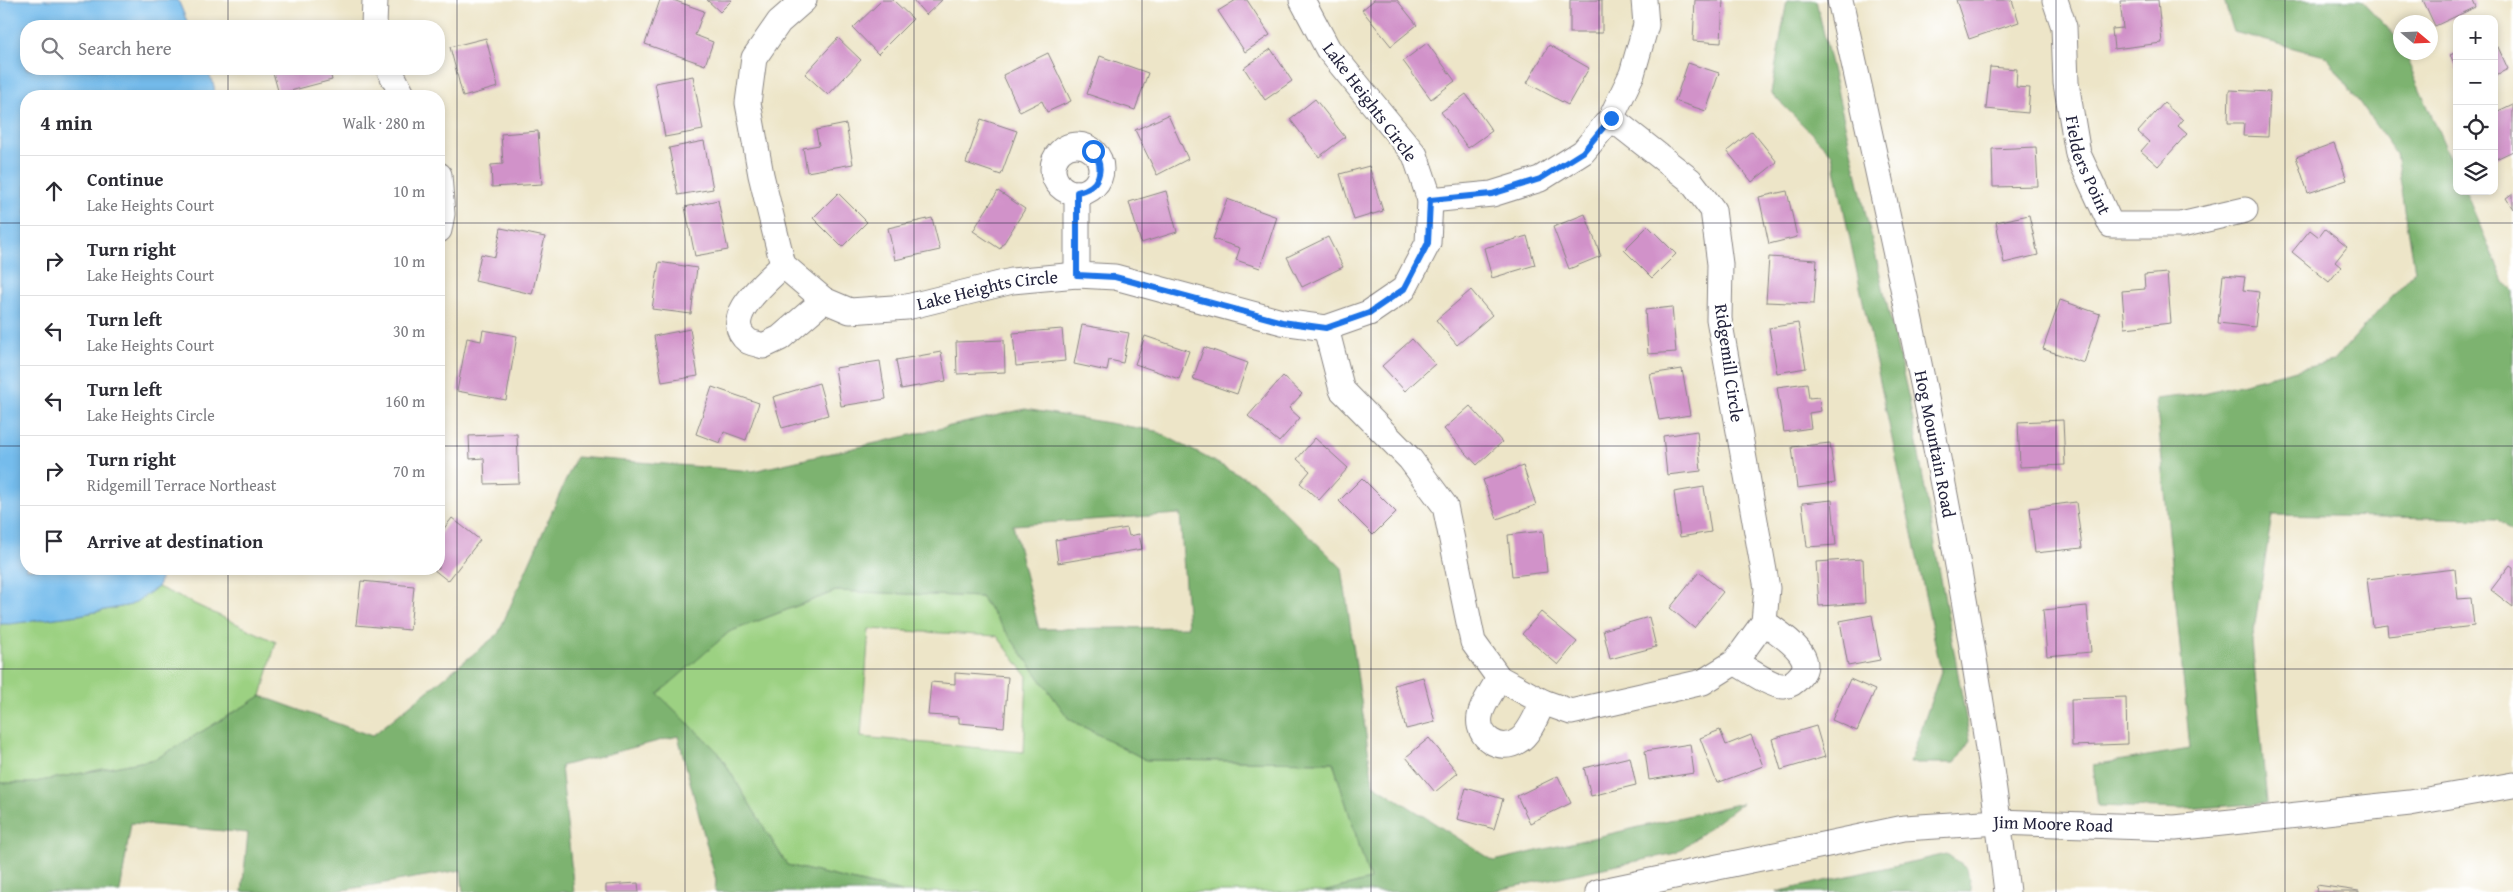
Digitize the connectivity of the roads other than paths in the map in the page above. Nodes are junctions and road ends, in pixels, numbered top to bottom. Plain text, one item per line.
1 (375, 0) edge
2 (804, 0) edge
3 (1302, 0) edge
4 (1644, 0) edge
5 (1840, 0) edge
6 (2055, 0) edge
7 (374, 20) edge
8 (392, 75) edge
9 (400, 90) edge
10 (1611, 118) junction
11 (1077, 192) dead end
12 (1430, 200) junction
13 (2245, 210) dead end
14 (783, 265) junction
15 (1077, 275) junction
16 (824, 300) junction
17 (1326, 328) junction
18 (1764, 622) junction
19 (1735, 662) junction
20 (1500, 678) junction
21 (1543, 702) junction
22 (2513, 785) edge
23 (1999, 822) junction
24 (1598, 892) edge
25 (2007, 892) edge

1 - 7 street
2 - 14 street
3 - 12 street, Lake Heights Circle
4 - 10 street
5 - 23 street, Hog Mountain Road
6 - 13 street, Fielders Point
8 - 9 street
10 - 12 street
10 - 18 street, Ridgemill Circle
11 - 15 street
12 - 17 street, Lake Heights Circle
14 - 16 street, Lake Heights Circle
14 - 16 street
15 - 16 street, Lake Heights Circle
15 - 17 street, Lake Heights Circle
17 - 20 street
18 - 19 street
18 - 19 street
19 - 21 street
20 - 21 street
20 - 21 street
22 - 23 street, Jim Moore Road
23 - 24 street, Jim Moore Road
23 - 25 street, Hog Mountain Road

